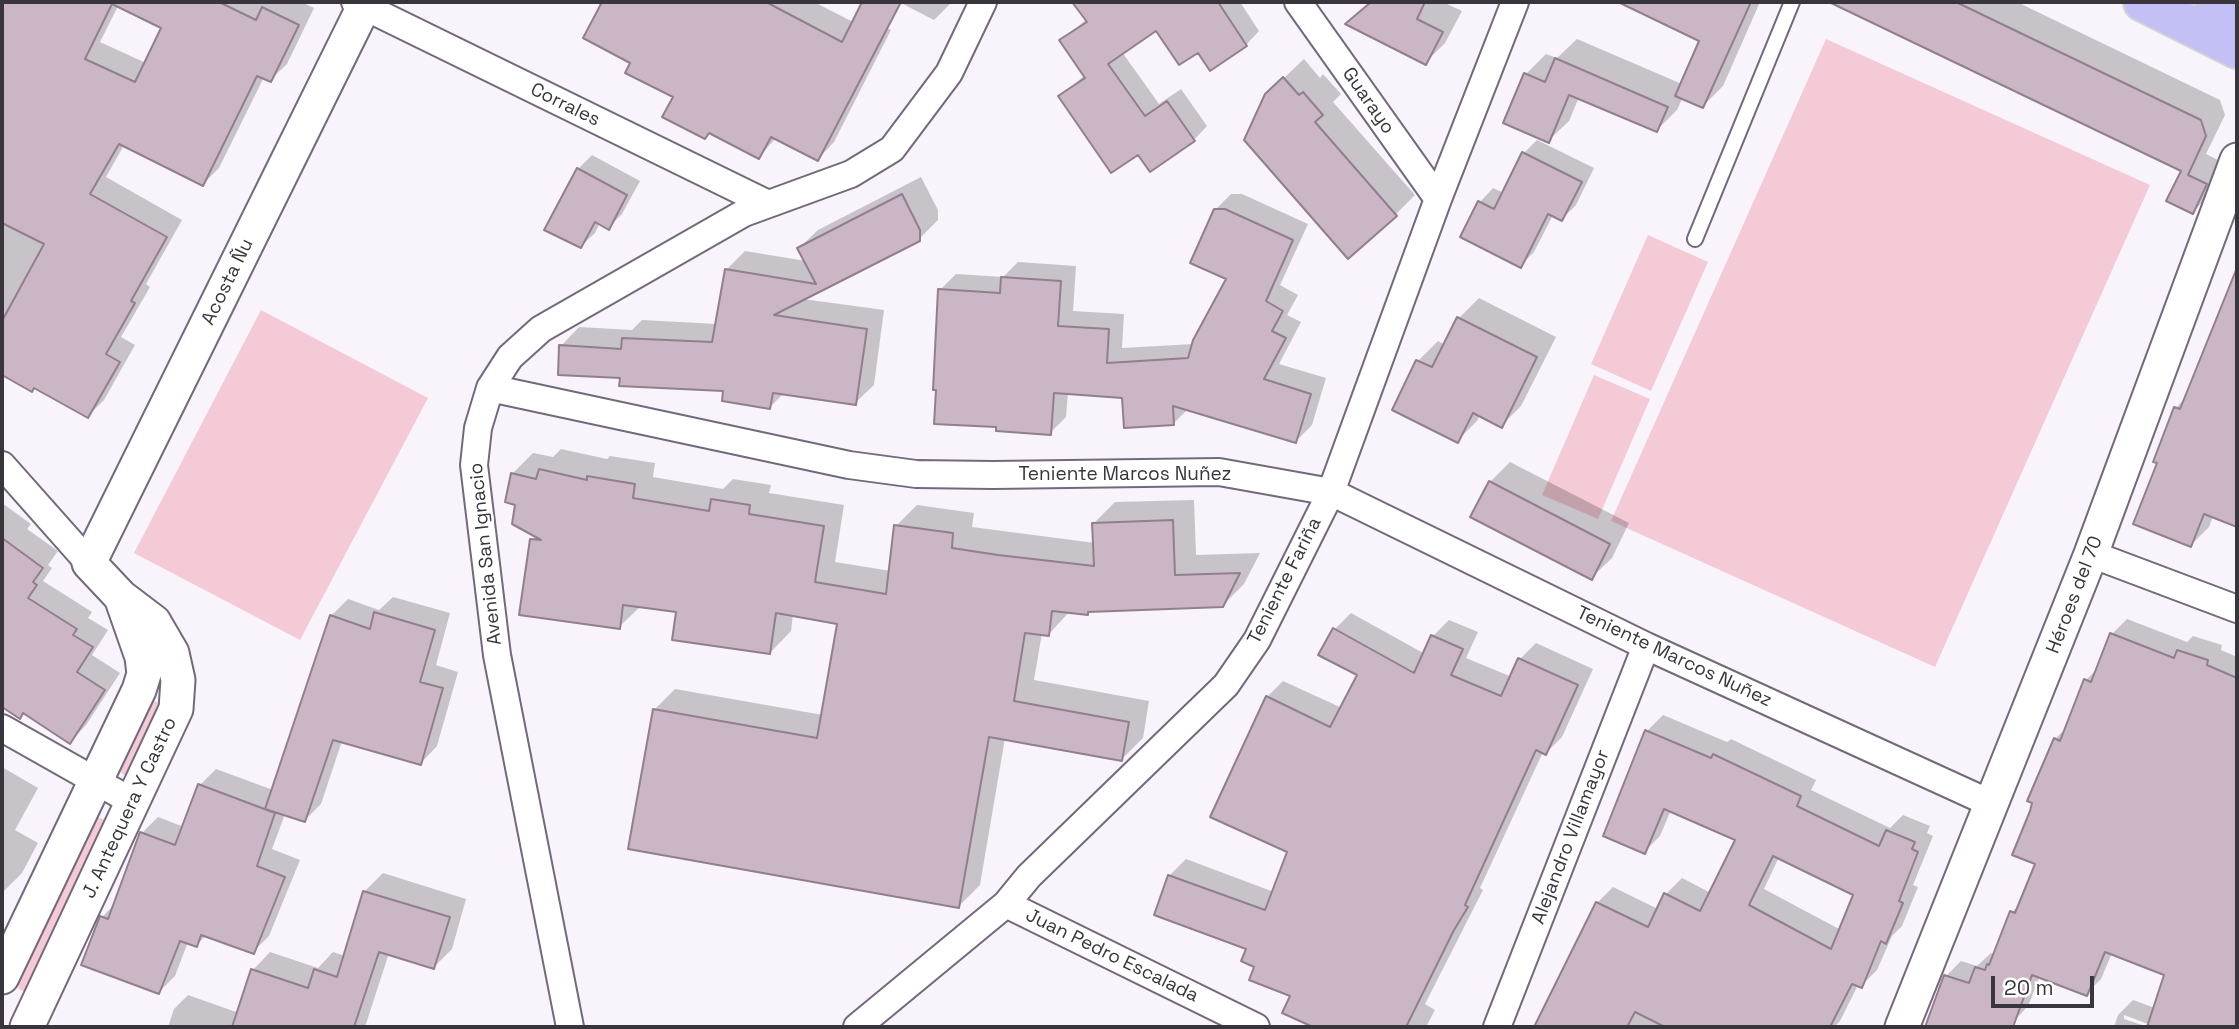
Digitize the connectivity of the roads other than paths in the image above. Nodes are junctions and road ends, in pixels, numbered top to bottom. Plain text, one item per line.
1 (983, 2) edge
2 (1298, 2) edge
3 (1515, 2) edge
4 (1792, 2) edge
5 (2143, 2) edge
6 (2214, 2) edge
7 (362, 3) edge
8 (2237, 13) edge
9 (2237, 49) edge
10 (2237, 160) edge
11 (1438, 200) junction
12 (766, 203) junction
13 (1695, 239) dead end
14 (490, 388) junction
15 (2, 465) edge
16 (1331, 492) junction
17 (2091, 554) junction
18 (89, 563) junction
19 (121, 597) junction
20 (2237, 609) edge
21 (1646, 646) junction
22 (2, 728) edge
23 (95, 781) junction
24 (133, 802) junction
25 (1992, 804) junction
26 (1006, 904) junction
27 (2, 976) edge
28 (27, 1027) edge
29 (570, 1027) edge
30 (857, 1027) edge
31 (1256, 1027) edge
32 (1497, 1027) edge
33 (1902, 1027) edge

1 - 12 street, Avenida San Ignacio
2 - 11 street, Guarayo
3 - 11 street, Teniente Fariña
4 - 13 lane
5 - 9 main road
6 - 8 main road
7 - 12 street, Corrales
7 - 18 street, Acosta Ñu
10 - 17 street, Héroes del 70
11 - 16 street, Teniente Fariña
12 - 14 street, Avenida San Ignacio
14 - 16 street, Teniente Marcos Nuñez
14 - 29 street, Avenida San Ignacio
15 - 18 street
16 - 21 street, Teniente Marcos Nuñez
16 - 26 street, Teniente Fariña
17 - 20 street
17 - 25 street, Héroes del 70
18 - 19 street, J. Antequera Y Castro
19 - 23 street, J. Antequera Y Castro
19 - 24 street, J. Antequera Y Castro
21 - 25 street, Teniente Marcos Nuñez
21 - 32 street, Alejandro Villamayor
22 - 23 street
23 - 24 street
23 - 27 street, J. Antequera Y Castro
24 - 28 street, J. Antequera Y Castro
25 - 33 street, Héroes del 70
26 - 30 street, Teniente Fariña
26 - 31 street, Juan Pedro Escalada

